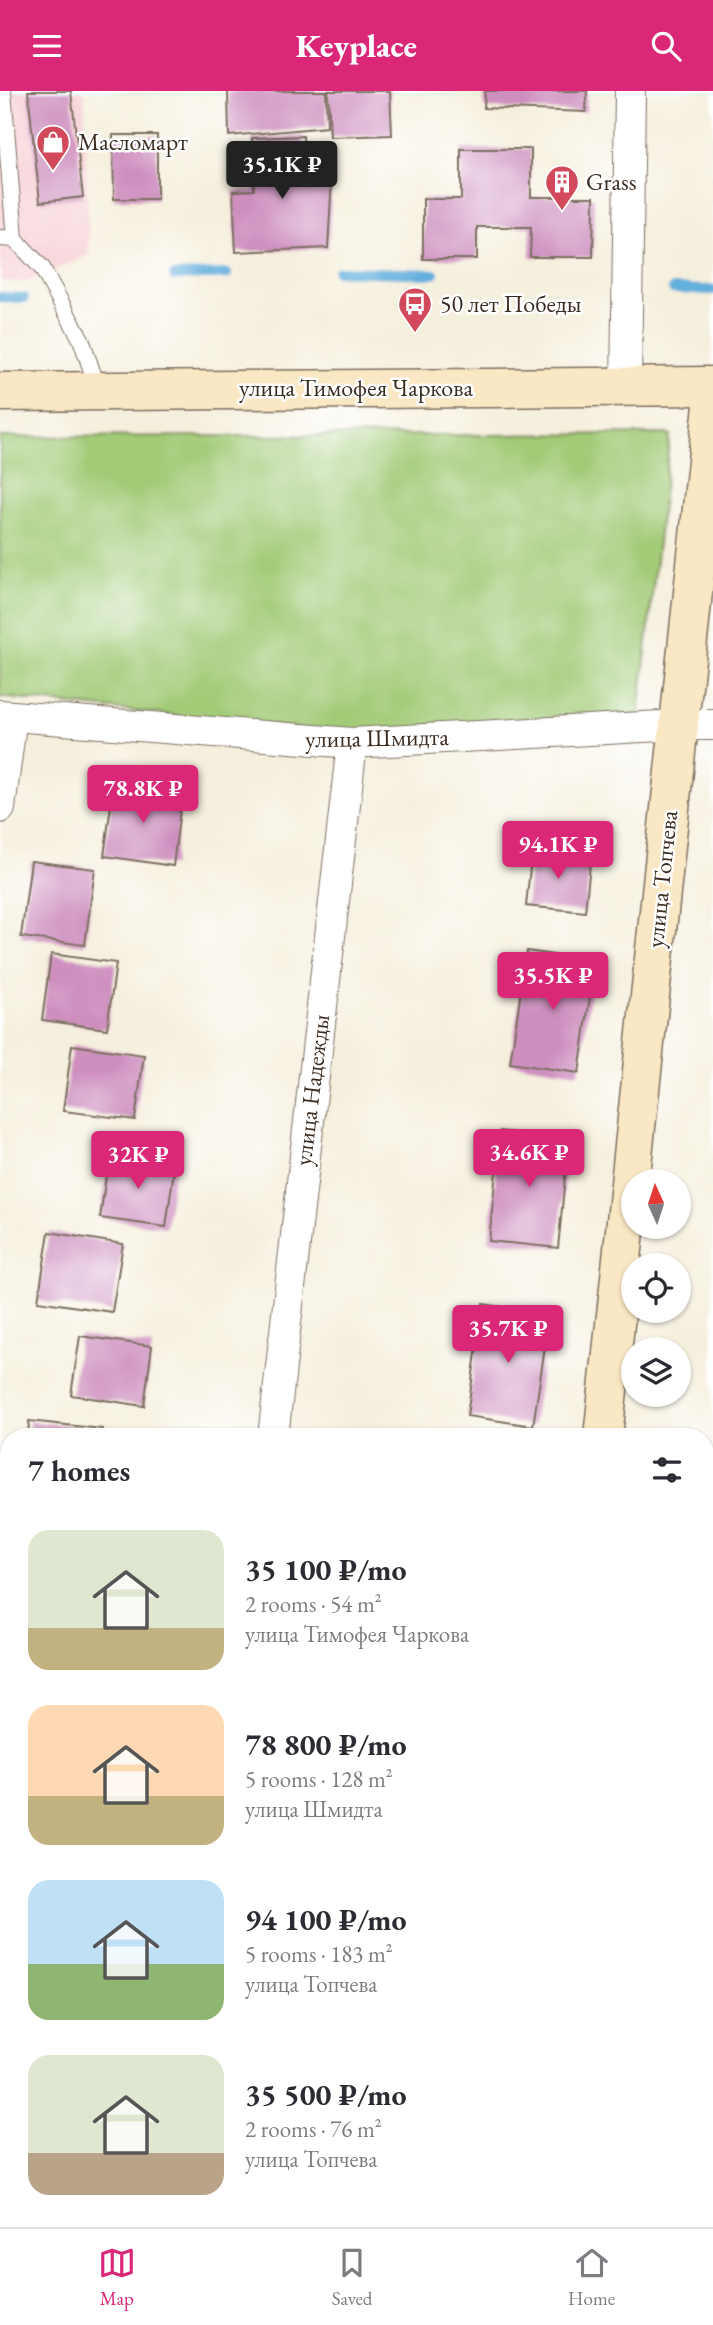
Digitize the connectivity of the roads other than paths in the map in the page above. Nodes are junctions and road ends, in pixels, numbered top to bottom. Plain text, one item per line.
1 (3, 91) edge
2 (630, 91) edge
3 (8, 239) edge
4 (713, 386) edge
5 (626, 387) junction
6 (0, 392) edge
7 (99, 392) junction
8 (713, 405) edge
9 (6, 715) edge
10 (696, 725) edge
11 (352, 743) junction
12 (0, 808) edge
13 (274, 1428) edge
14 (604, 1428) edge

1 - 3 lane
2 - 5 street
3 - 7 lane
4 - 5 street, улица Тимофея Чаркова
5 - 7 street, улица Тимофея Чаркова
6 - 7 street, улица Тимофея Чаркова
8 - 10 street, улица Топчева
9 - 11 street, улица Шмидта
9 - 12 street
10 - 11 street, улица Шмидта
10 - 14 street, улица Топчева
11 - 13 street, улица Надежды

